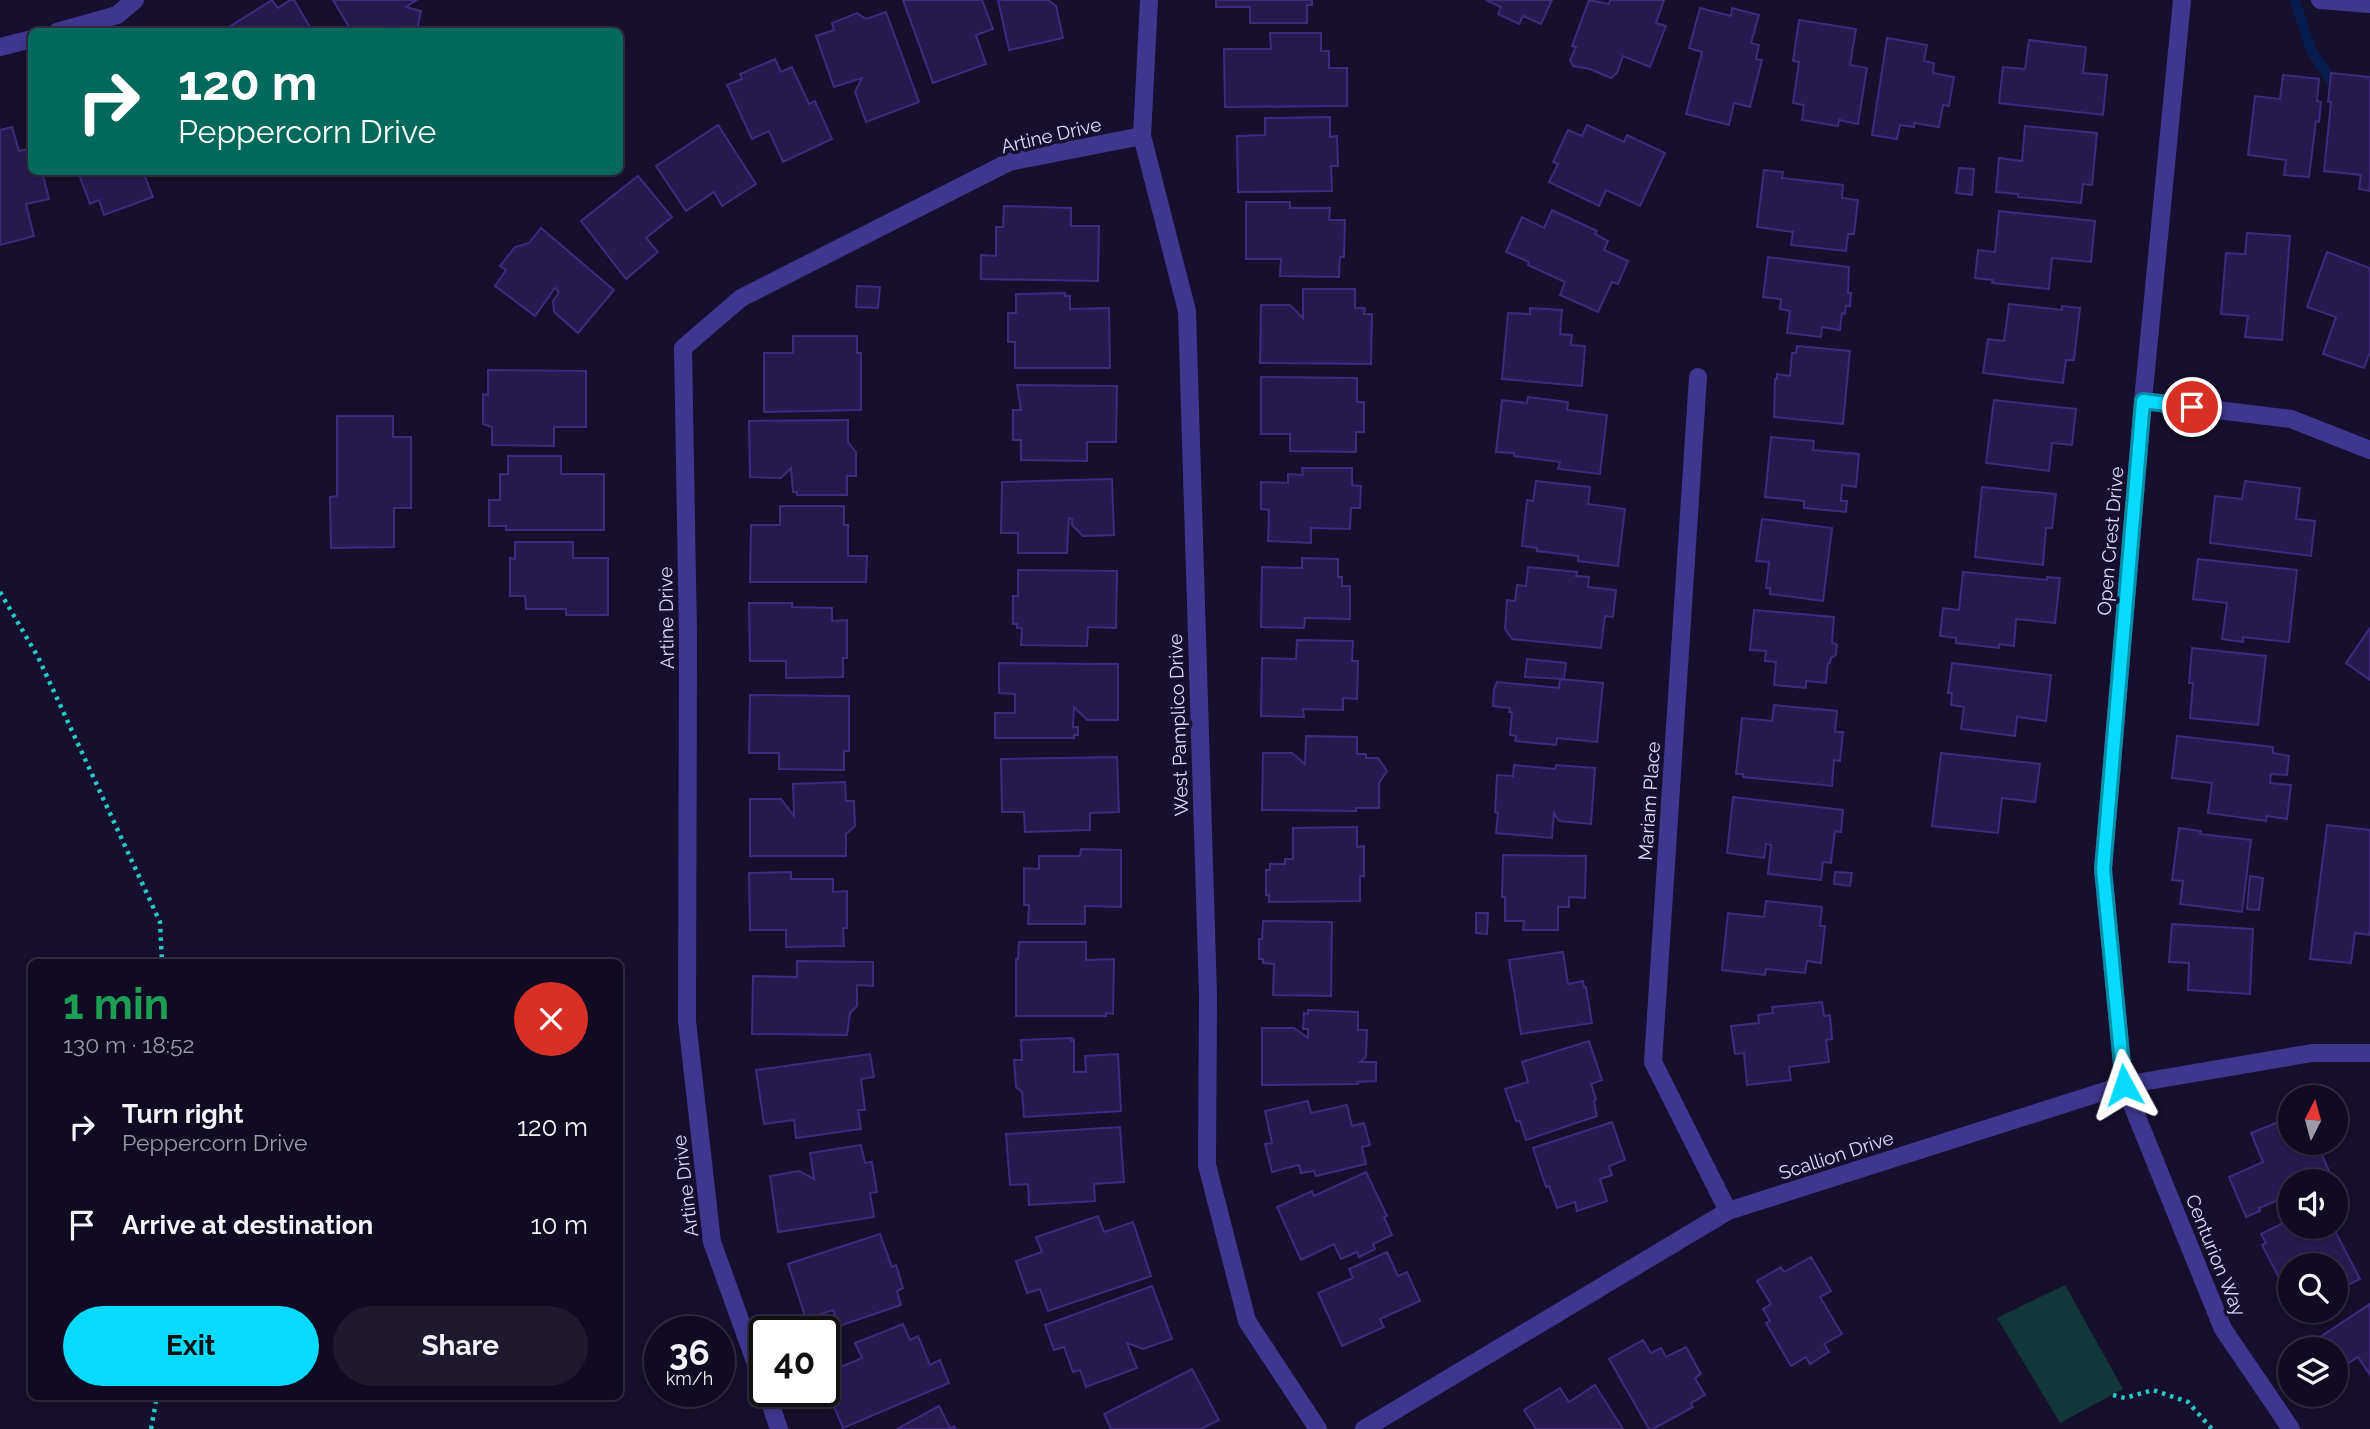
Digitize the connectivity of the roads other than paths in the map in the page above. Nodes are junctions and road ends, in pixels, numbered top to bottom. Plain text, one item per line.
1 (135, 0) edge
2 (1149, 0) edge
3 (2182, 0) edge
4 (2320, 0) edge
5 (2370, 4) edge
6 (71, 28) edge
7 (28, 39) edge
8 (0, 47) edge
9 (1142, 136) junction
10 (1698, 377) dead end
11 (2143, 401) junction
12 (2370, 450) edge
13 (2370, 1054) edge
14 (2124, 1085) junction
15 (1728, 1212) junction
16 (749, 1345) edge
17 (771, 1407) edge
18 (779, 1429) edge
19 (1318, 1429) edge
20 (1364, 1429) edge
21 (2291, 1429) edge

1 - 6 street
2 - 9 street, West Pamplico Drive
3 - 11 street, Open Crest Drive
4 - 5 street
7 - 8 street
9 - 16 street, Artine Drive
9 - 19 street, West Pamplico Drive
10 - 15 street, Mariam Place
11 - 12 street
11 - 14 street, Open Crest Drive
13 - 14 street, Scallion Drive
14 - 15 street, Scallion Drive
14 - 21 street, Centurion Way
15 - 20 street, Scallion Drive
17 - 18 street, Artine Drive

